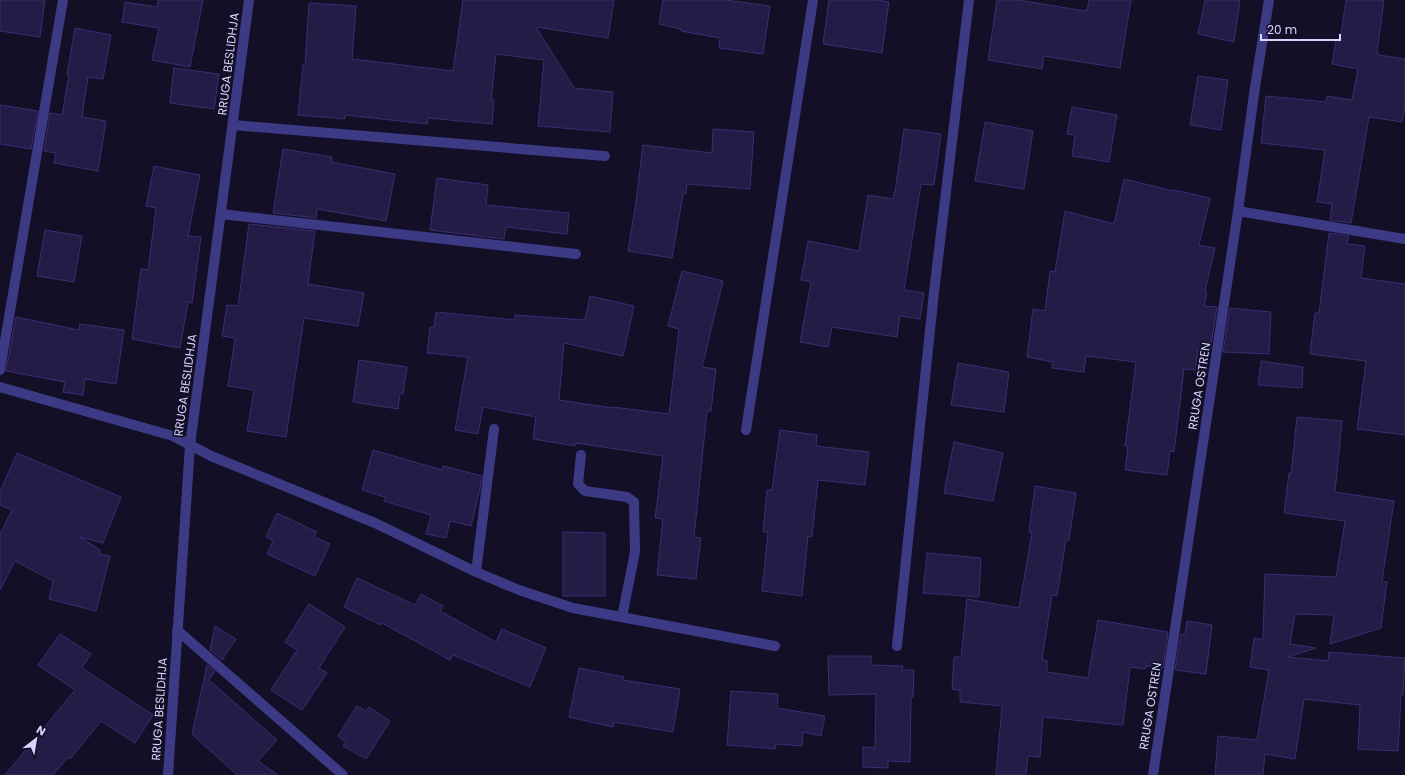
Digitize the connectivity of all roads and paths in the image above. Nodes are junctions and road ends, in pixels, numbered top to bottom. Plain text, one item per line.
1 (63, 0) edge
2 (249, 0) edge
3 (813, 0) edge
4 (969, 0) edge
5 (1269, 0) edge
6 (233, 125) junction
7 (605, 156) dead end
8 (1238, 211) junction
9 (221, 214) junction
10 (1405, 239) edge
11 (576, 254) dead end
12 (0, 370) edge
13 (0, 387) edge
14 (494, 429) dead end
15 (746, 430) dead end
16 (190, 445) junction
17 (581, 455) dead end
18 (476, 572) junction
19 (622, 617) junction
20 (177, 630) junction
21 (775, 646) dead end
22 (896, 646) dead end
23 (168, 775) edge
24 (343, 775) edge
25 (1153, 775) edge

1 - 12 street
2 - 6 street, RRUGA BESLIDHJA
3 - 15 street
4 - 22 street
5 - 8 street, RRUGA OSTREN
6 - 7 street
6 - 9 street, RRUGA BESLIDHJA
8 - 10 street
8 - 25 street, RRUGA OSTREN
9 - 11 street
9 - 16 street, RRUGA BESLIDHJA
13 - 16 street
14 - 18 street
16 - 18 street
16 - 20 street, RRUGA BESLIDHJA
17 - 19 street
18 - 19 street
19 - 21 street
20 - 23 street, RRUGA BESLIDHJA
20 - 24 street

